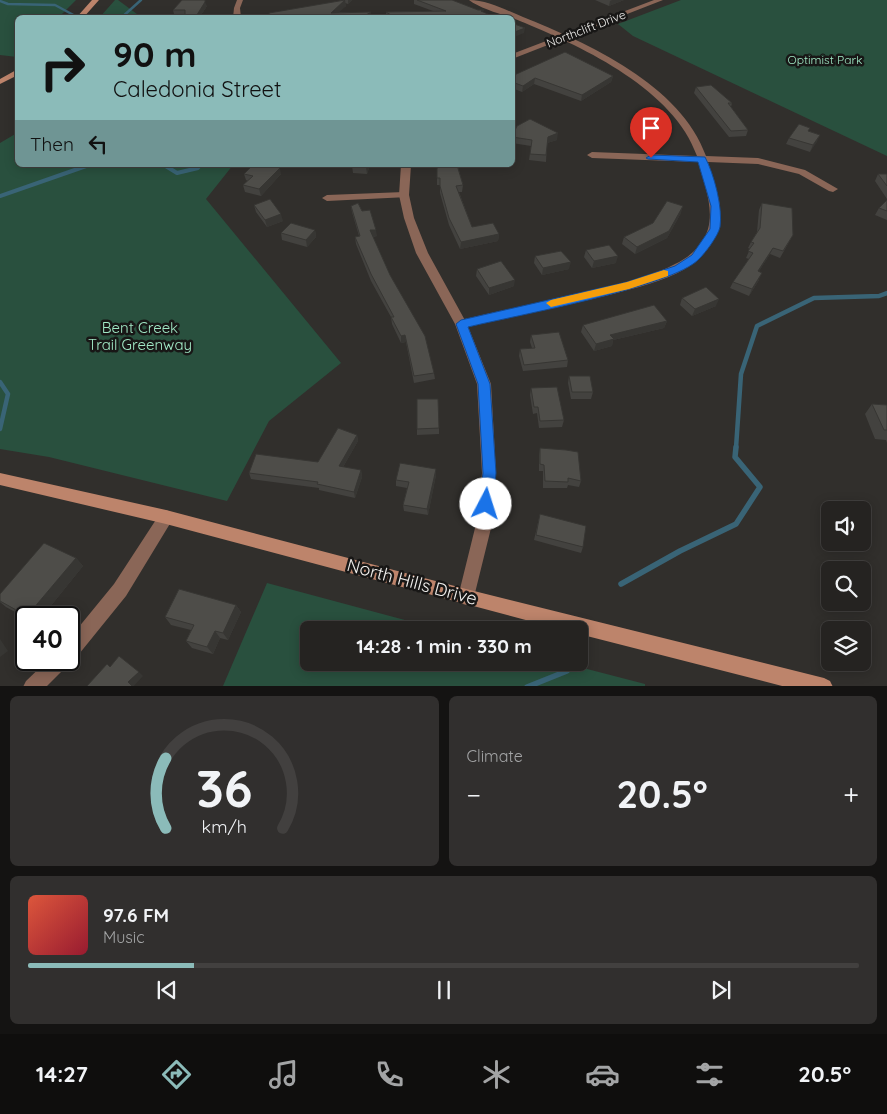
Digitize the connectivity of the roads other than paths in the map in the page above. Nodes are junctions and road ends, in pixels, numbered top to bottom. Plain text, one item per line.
1 (96, 0) edge
2 (240, 0) edge
3 (472, 0) edge
4 (660, 0) edge
5 (82, 15) edge
6 (237, 15) edge
7 (511, 15) edge
8 (515, 17) edge
9 (562, 38) junction
10 (515, 56) edge
11 (15, 73) edge
12 (0, 82) edge
13 (592, 155) dead end
14 (702, 159) junction
15 (406, 167) edge
16 (833, 189) dead end
17 (404, 195) junction
18 (327, 198) dead end
19 (461, 324) junction
20 (0, 479) edge
21 (166, 517) junction
22 (466, 597) junction
23 (80, 639) edge
24 (49, 671) edge
25 (32, 686) edge
26 (824, 686) edge

1 - 5 main road
2 - 6 street
3 - 7 street
4 - 9 street, Northclift Drive
8 - 9 street
9 - 10 street, Northclift Drive
9 - 14 street
11 - 12 main road
13 - 14 street
14 - 16 street
14 - 19 street
15 - 17 street
17 - 18 street
17 - 19 street
19 - 22 street
20 - 21 main road, North Hills Drive
21 - 22 main road, North Hills Drive
21 - 23 street
22 - 26 main road, North Hills Drive
24 - 25 street

